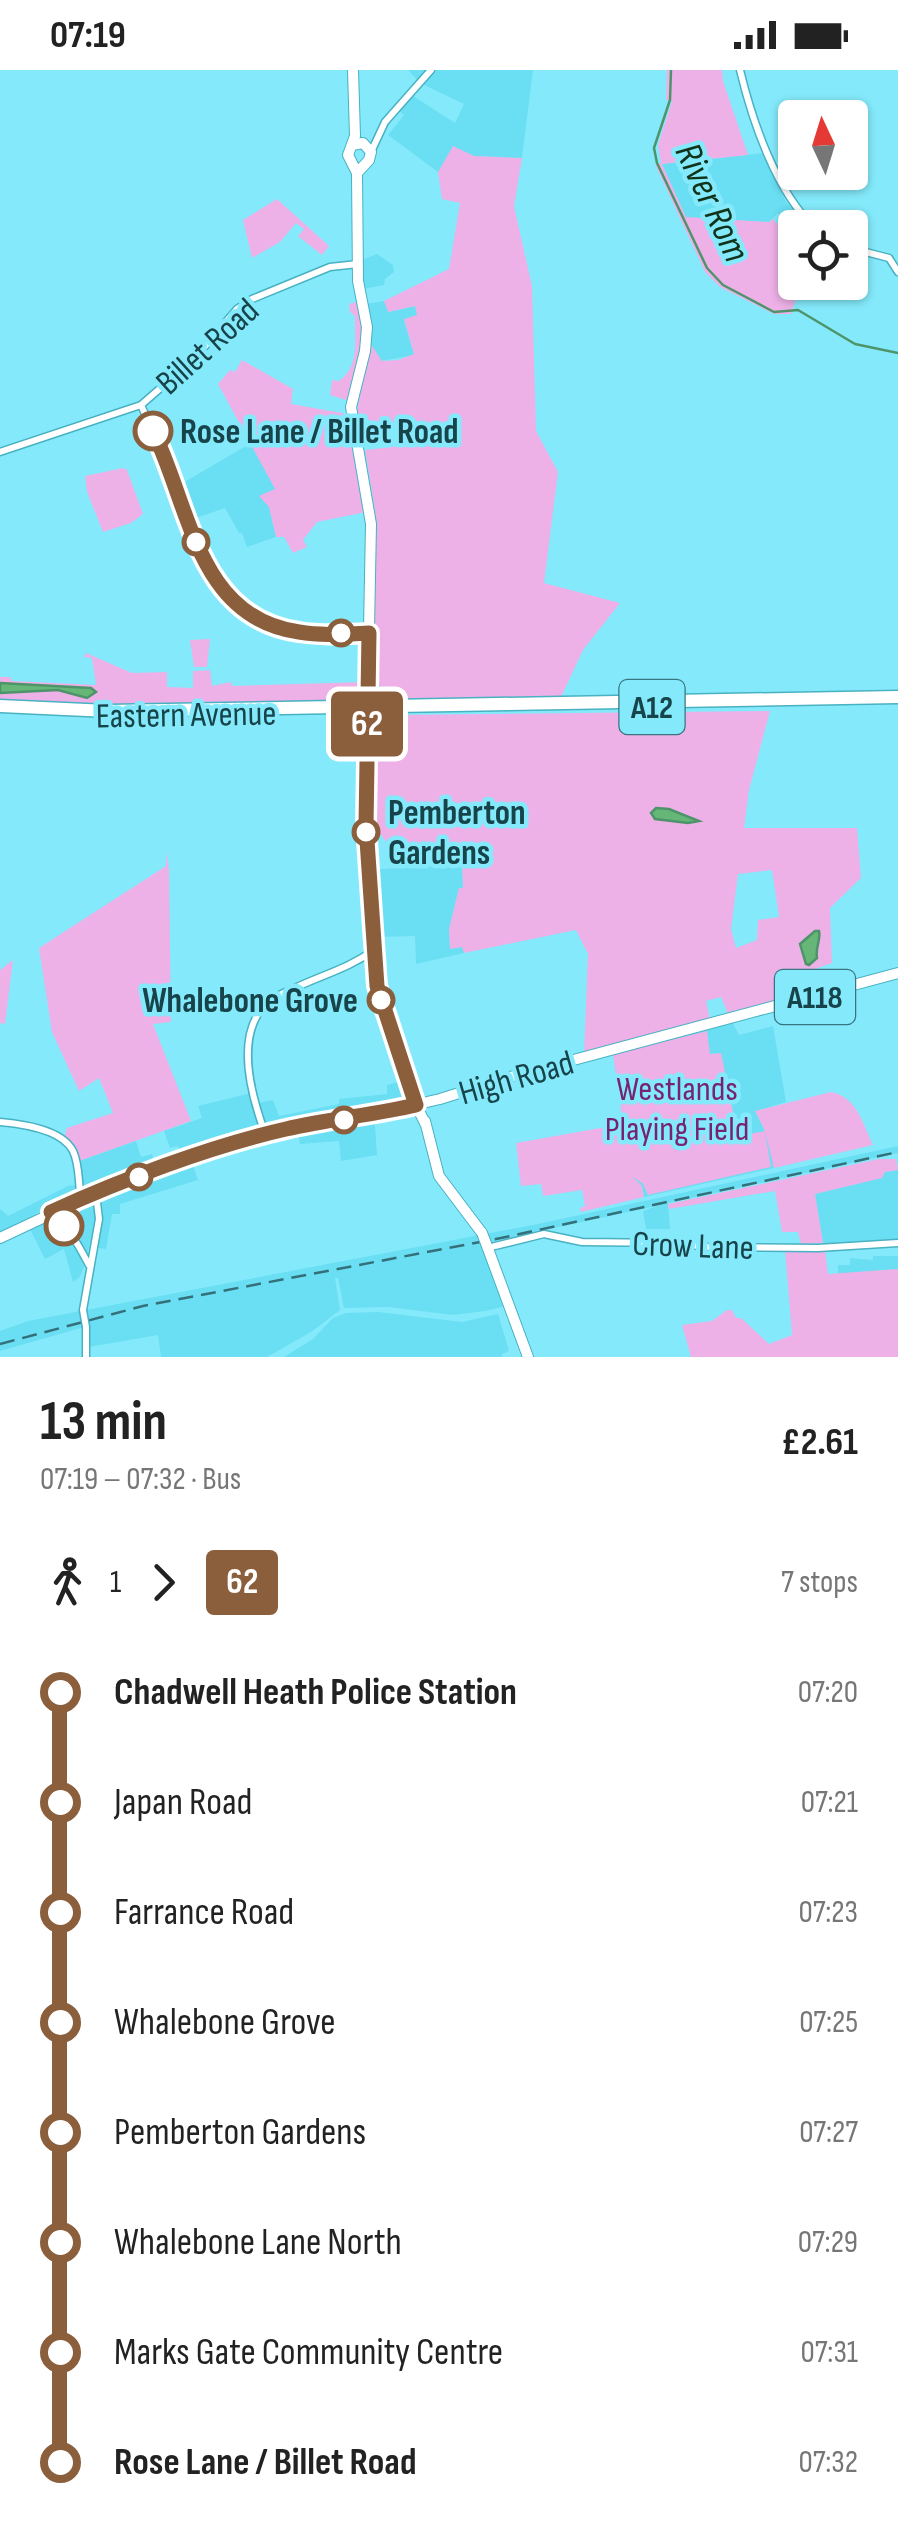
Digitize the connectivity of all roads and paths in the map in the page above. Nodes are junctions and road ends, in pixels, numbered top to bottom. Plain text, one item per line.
1 (353, 70) edge
2 (430, 70) edge
3 (740, 70) edge
4 (362, 151) junction
5 (798, 210) edge
6 (868, 252) edge
7 (358, 264) junction
8 (898, 272) edge
9 (142, 405) junction
10 (0, 452) edge
11 (369, 633) junction
12 (370, 681) junction
13 (898, 700) edge
14 (272, 707) junction
15 (0, 708) edge
16 (345, 708) junction
17 (370, 708) junction
18 (396, 708) junction
19 (436, 710) junction
20 (368, 731) junction
21 (374, 950) junction
22 (898, 973) edge
23 (418, 1106) junction
24 (0, 1122) edge
25 (265, 1134) junction
26 (96, 1192) junction
27 (81, 1199) junction
28 (49, 1217) junction
29 (0, 1238) edge
30 (898, 1244) edge
31 (489, 1246) junction
32 (89, 1260) junction
33 (86, 1357) edge
34 (528, 1357) edge

1 - 4 main road
2 - 4 street
3 - 5 street
4 - 7 main road
6 - 8 street
7 - 9 street, Billet Road
7 - 11 main road
9 - 10 street, Billet Road
9 - 11 street
11 - 12 main road
12 - 16 main road
12 - 17 main road
12 - 18 main road
13 - 18 highway, A12
13 - 19 highway, A12
14 - 15 highway, Eastern Avenue / A12
14 - 16 highway, Eastern Avenue / A12
14 - 17 highway, A12
15 - 16 highway, Eastern Avenue / A12
16 - 17 highway, Eastern Avenue / A12
16 - 20 main road
17 - 18 highway, A12
17 - 19 highway, A12
17 - 20 main road
18 - 19 highway, A12
18 - 20 main road
20 - 21 main road
21 - 23 main road
21 - 25 street
22 - 23 main road, High Road / A118
23 - 25 main road, High Road / A118
23 - 31 main road, bridge
24 - 27 street
25 - 26 main road, High Road / A118
26 - 27 main road, High Road / A118
26 - 32 street
27 - 28 main road, High Road / A118
28 - 29 main road, High Road / A118
28 - 32 street
30 - 31 street, Crow Lane
31 - 34 main road
32 - 33 street, bridge

